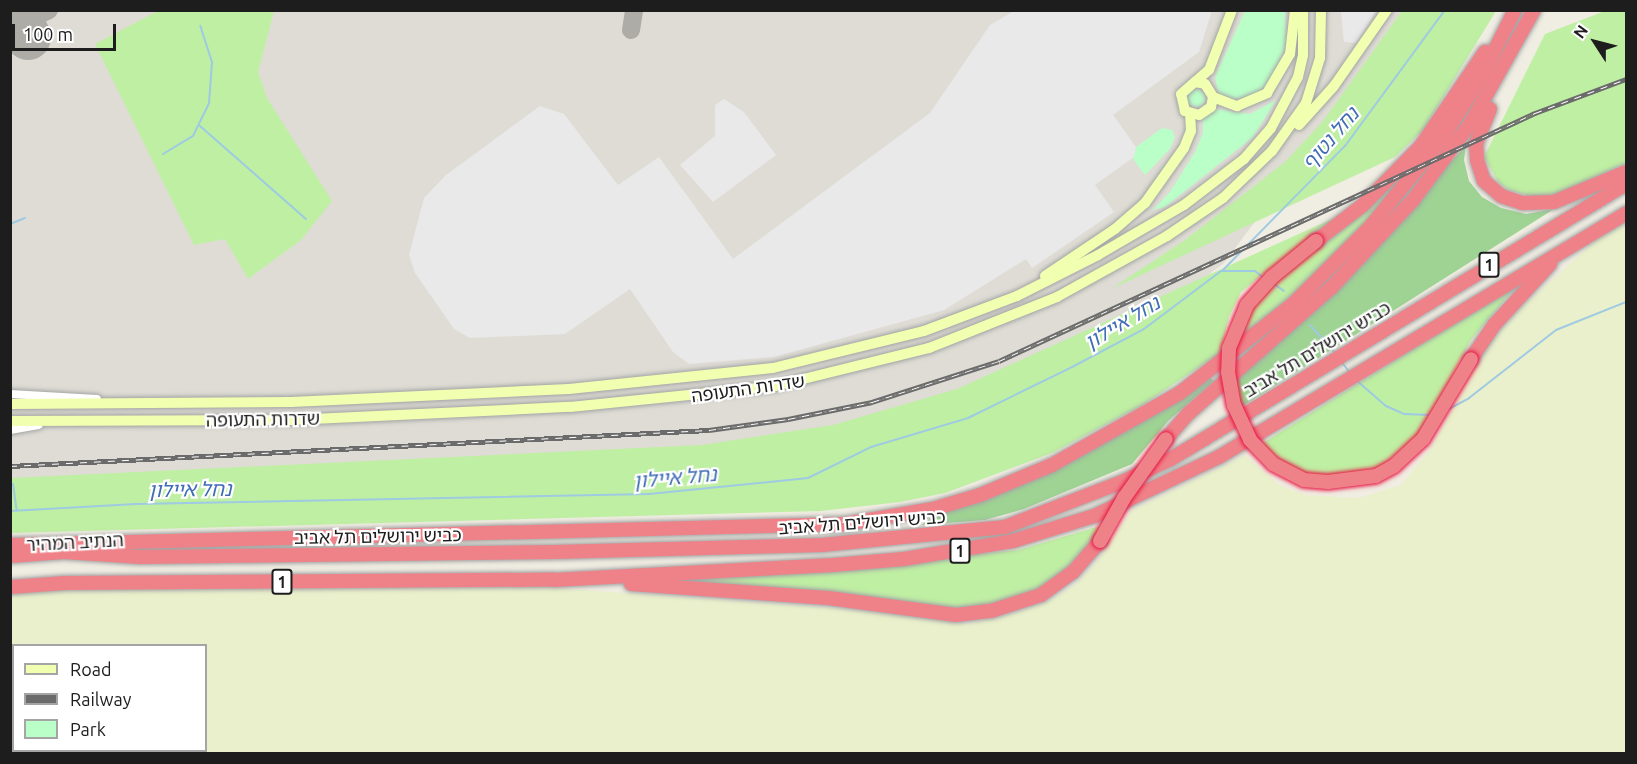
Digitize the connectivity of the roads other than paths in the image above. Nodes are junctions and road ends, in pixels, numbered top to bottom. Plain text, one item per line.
1 (1232, 10) edge
2 (1239, 10) edge
3 (1295, 10) edge
4 (1303, 10) edge
5 (1322, 10) edge
6 (1388, 10) edge
7 (1508, 10) edge
8 (1515, 10) edge
9 (1534, 10) edge
10 (1542, 10) edge
11 (1195, 82) junction
12 (1212, 94) junction
13 (1190, 114) junction
14 (1255, 170) junction
15 (1626, 172) edge
16 (1626, 184) edge
17 (1626, 213) edge
18 (980, 311) junction
19 (10, 394) edge
20 (113, 402) junction
21 (10, 404) edge
22 (68, 419) junction
23 (10, 421) edge
24 (10, 430) edge
25 (10, 545) edge
26 (10, 556) edge
27 (140, 557) junction
28 (10, 563) edge
29 (554, 580) junction
30 (10, 587) edge

1 - 11 main road
2 - 12 main road
3 - 12 main road
4 - 18 main road, שדרות התעופה
5 - 14 main road, שדרות התעופה
6 - 14 main road
7 - 17 highway, bridge
8 - 25 highway
9 - 29 highway, bridge
10 - 15 highway
11 - 12 main road
11 - 13 main road
12 - 13 main road
13 - 18 main road
14 - 22 main road, שדרות התעופה
16 - 27 highway, כביש ירושלים תל אביב / 1
17 - 29 highway, כביש ירושלים תל אביב / 1
18 - 20 main road, שדרות התעופה
19 - 20 street
20 - 21 main road, שדרות התעופה
22 - 23 main road, שדרות התעופה
22 - 24 street
26 - 27 highway, כביש ירושלים תל אביב / 1
27 - 28 highway, הנתיב המהיר / 1
29 - 30 highway, כביש ירושלים תל אביב / 1

